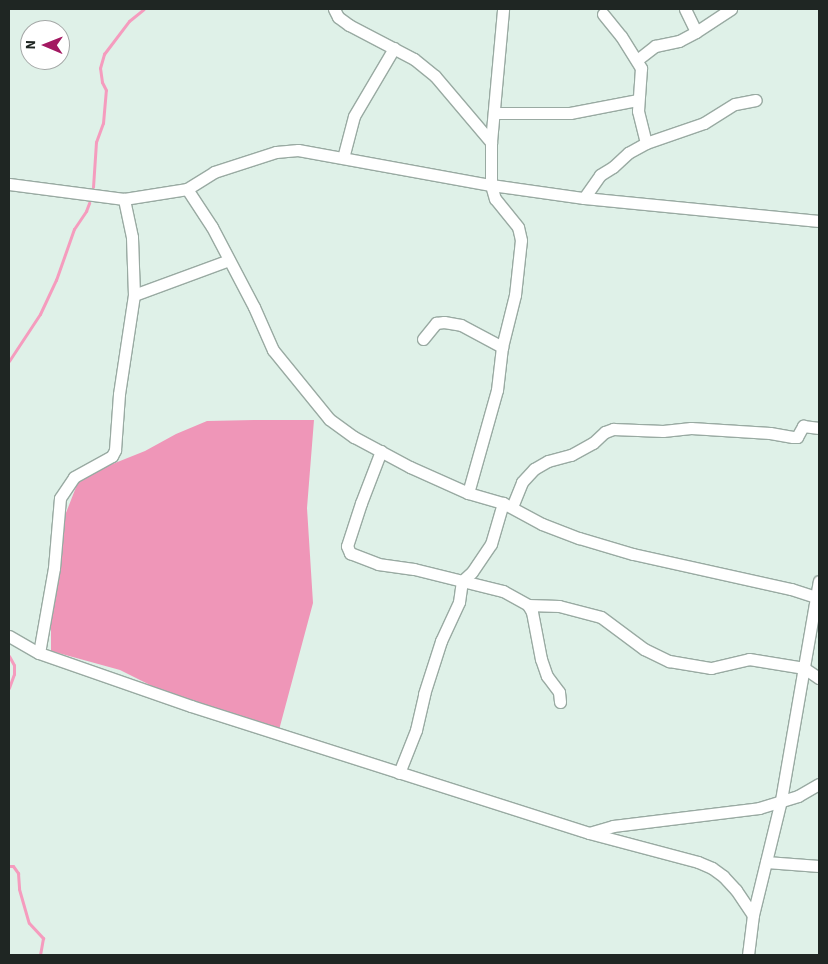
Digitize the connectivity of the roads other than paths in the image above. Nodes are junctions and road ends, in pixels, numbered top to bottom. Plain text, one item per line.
1 (334, 9) edge
2 (503, 9) edge
3 (685, 9) edge
4 (731, 9) edge
5 (603, 14) dead end
6 (696, 32) junction
7 (394, 48) junction
8 (637, 60) junction
9 (637, 100) junction
10 (756, 100) dead end
11 (494, 113) junction
12 (491, 142) junction
13 (646, 143) junction
14 (343, 158) junction
15 (9, 184) edge
16 (491, 185) junction
17 (187, 189) junction
18 (584, 198) junction
19 (124, 199) junction
20 (819, 221) edge
21 (229, 260) junction
22 (134, 295) junction
23 (422, 339) dead end
24 (502, 347) junction
25 (819, 428) edge
26 (381, 451) junction
27 (468, 493) junction
28 (508, 505) junction
29 (462, 581) junction
30 (819, 581) edge
31 (816, 597) junction
32 (528, 605) junction
33 (9, 636) edge
34 (39, 653) junction
35 (804, 668) junction
36 (819, 678) edge
37 (560, 702) dead end
38 (399, 774) junction
39 (819, 784) edge
40 (781, 800) junction
41 (589, 834) junction
42 (766, 862) junction
43 (819, 866) edge
44 (753, 915) junction
45 (748, 955) edge

1 - 7 street
2 - 11 street
3 - 6 street
4 - 6 street
5 - 8 street
6 - 8 street
7 - 12 street
7 - 14 street
8 - 9 street
9 - 11 street
9 - 13 street
10 - 13 street
11 - 12 street
12 - 16 street
13 - 18 street
14 - 16 street
14 - 17 street
15 - 19 street
16 - 18 street
16 - 24 street
17 - 19 street
17 - 21 street
18 - 20 street
19 - 22 street
21 - 22 street
21 - 26 street
22 - 34 street
23 - 24 street
24 - 27 street
25 - 28 street
26 - 27 street
26 - 29 street
27 - 28 street
28 - 29 street
28 - 31 street
29 - 32 street
29 - 38 street
30 - 31 street
31 - 35 street
32 - 35 street
32 - 37 street
33 - 34 street
34 - 38 street
35 - 36 street
35 - 40 street
38 - 41 street
39 - 40 street
40 - 41 street
40 - 42 street
41 - 44 street
42 - 43 street
42 - 44 street
44 - 45 street

